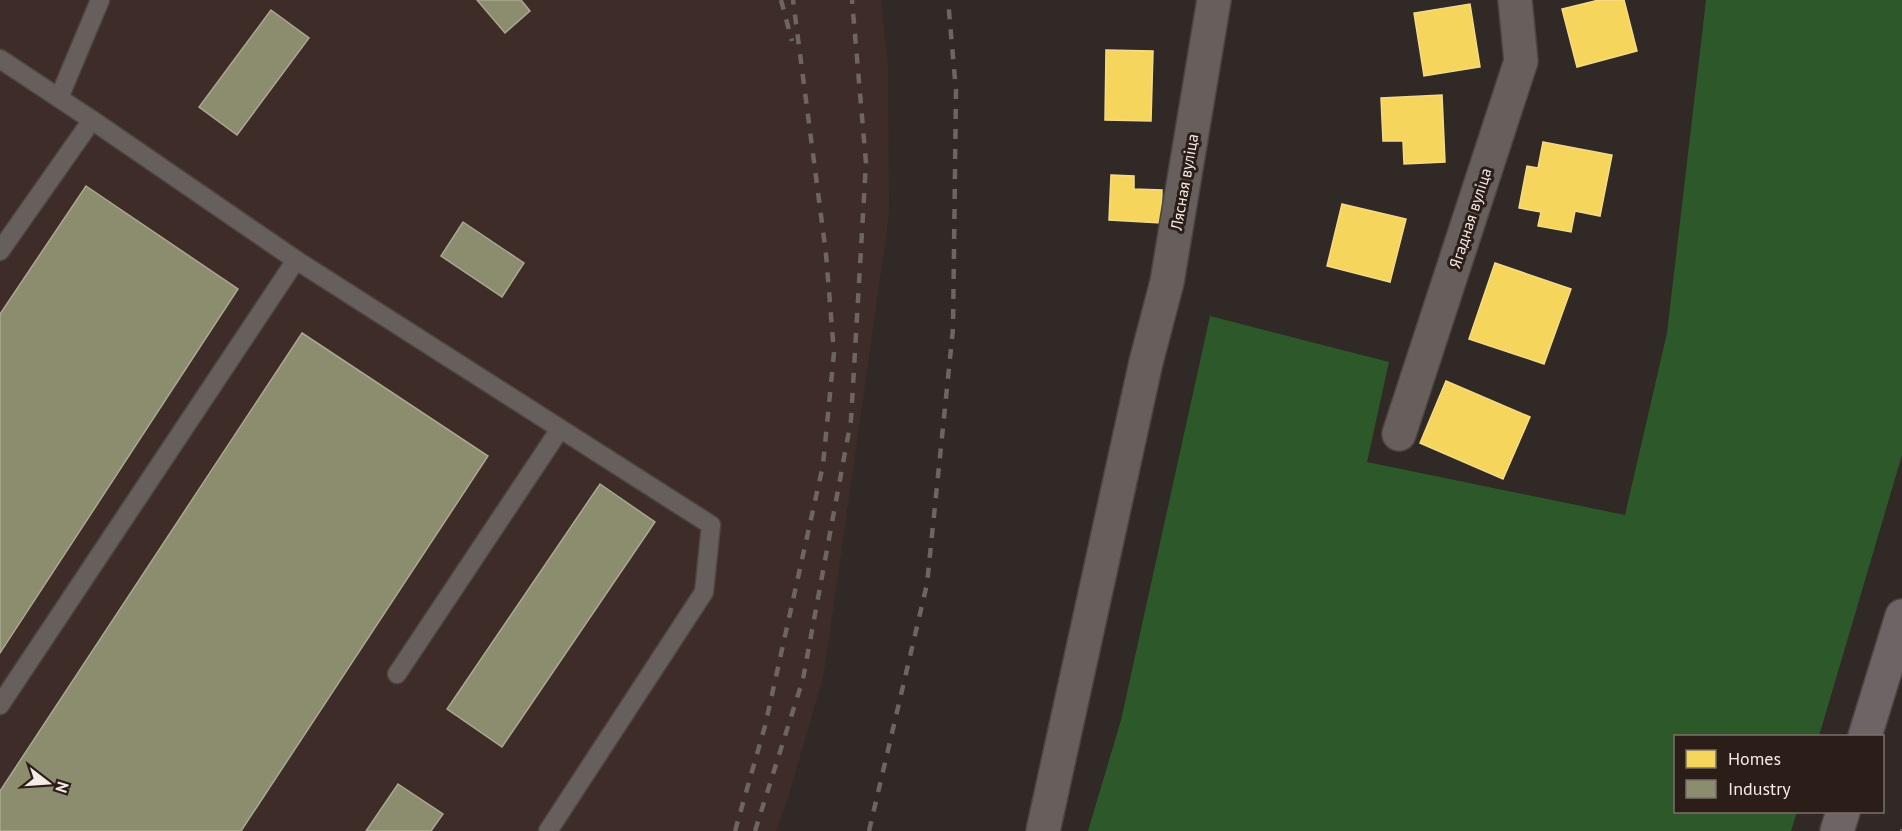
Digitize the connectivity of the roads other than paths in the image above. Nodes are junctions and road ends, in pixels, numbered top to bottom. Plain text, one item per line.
1 (100, 0) edge
2 (1214, 0) edge
3 (1515, 0) edge
4 (0, 59) edge
5 (59, 98) junction
6 (92, 120) junction
7 (0, 250) edge
8 (296, 260) junction
9 (560, 429) junction
10 (1400, 434) dead end
11 (1902, 616) edge
12 (396, 674) dead end
13 (0, 705) edge
14 (1865, 735) edge
15 (1843, 813) edge
16 (548, 831) edge
17 (1043, 831) edge
18 (1837, 831) edge

1 - 5 lane
2 - 17 street, Лясная вуліца
3 - 10 street, Ягадная вуліца
4 - 5 lane
5 - 6 lane
6 - 7 lane
6 - 8 lane
8 - 9 lane
8 - 13 lane
9 - 12 lane
9 - 16 lane
11 - 14 main road
15 - 18 main road

